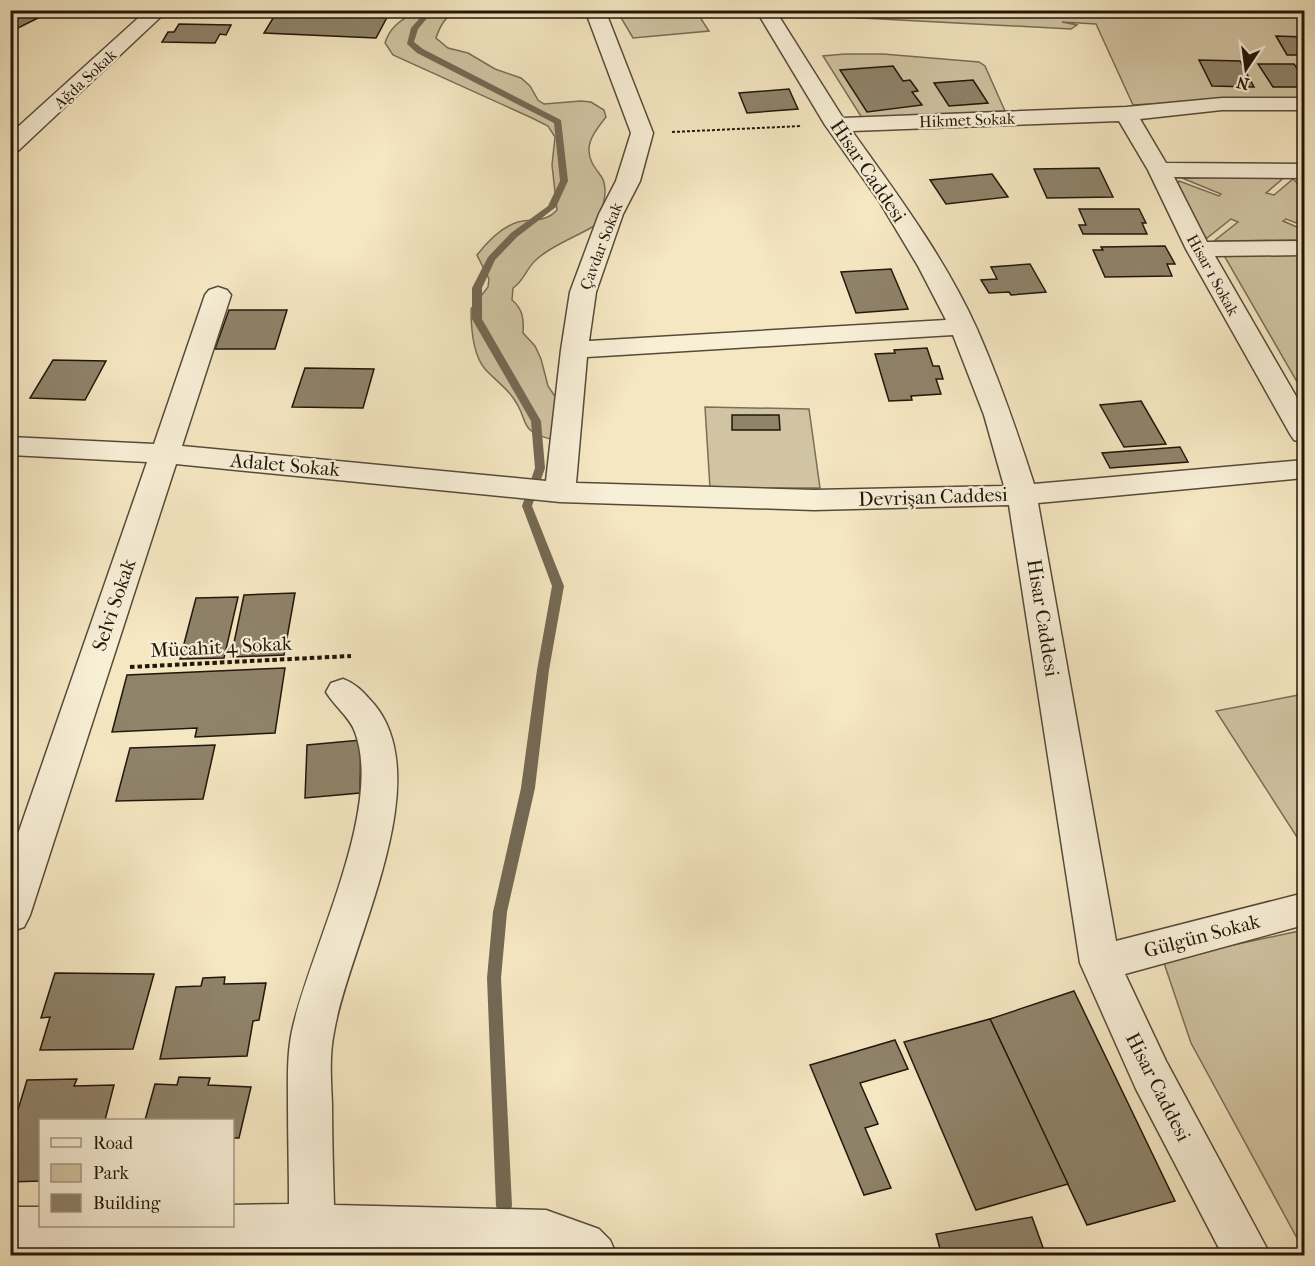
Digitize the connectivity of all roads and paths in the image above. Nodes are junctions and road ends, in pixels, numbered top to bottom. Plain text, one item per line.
1 (159, 10) edge
2 (595, 10) edge
3 (765, 10) edge
4 (1305, 104) edge
5 (1126, 114) junction
6 (836, 125) junction
7 (642, 133) junction
8 (10, 146) edge
9 (1159, 170) junction
10 (1303, 174) edge
11 (1305, 248) edge
12 (1198, 249) junction
13 (218, 295) dead end
14 (963, 327) junction
15 (574, 350) junction
16 (1305, 434) edge
17 (10, 446) edge
18 (165, 454) junction
19 (1305, 469) edge
20 (555, 491) junction
21 (1022, 495) junction
22 (93, 668) junction
23 (347, 674) joint
24 (1305, 909) edge
25 (10, 915) edge
26 (1100, 963) junction
27 (312, 1227) junction
28 (10, 1230) edge
29 (594, 1256) edge
30 (1248, 1256) edge

1 - 8 street, Ağda Sokak
2 - 7 street
3 - 6 street, Hisar Caddesi
4 - 5 street, Hikmet Sokak
5 - 6 street, Hikmet Sokak
5 - 9 street, Hisar 1 Sokak
6 - 7 path
6 - 14 street, Hisar Caddesi
7 - 15 street, Çavdar Sokak
9 - 10 street
9 - 12 street, Hisar 1 Sokak
11 - 12 street
12 - 16 street, Hisar 1 Sokak
13 - 18 street, Selvi Sokak
14 - 15 street
14 - 21 street, Hisar Caddesi
15 - 20 street, Çavdar Sokak
17 - 18 street, Adalet Sokak
18 - 20 street, Adalet Sokak
18 - 22 street, Selvi Sokak
19 - 21 street, Devrişan Caddesi
20 - 21 street, Devrişan Caddesi
21 - 26 street, Hisar Caddesi
22 - 23 path, Mücahit 4 Sokak
22 - 25 street, Selvi Sokak
23 - 27 street
24 - 26 street, Gülgün Sokak
26 - 30 street, Hisar Caddesi
27 - 28 street
27 - 29 street

